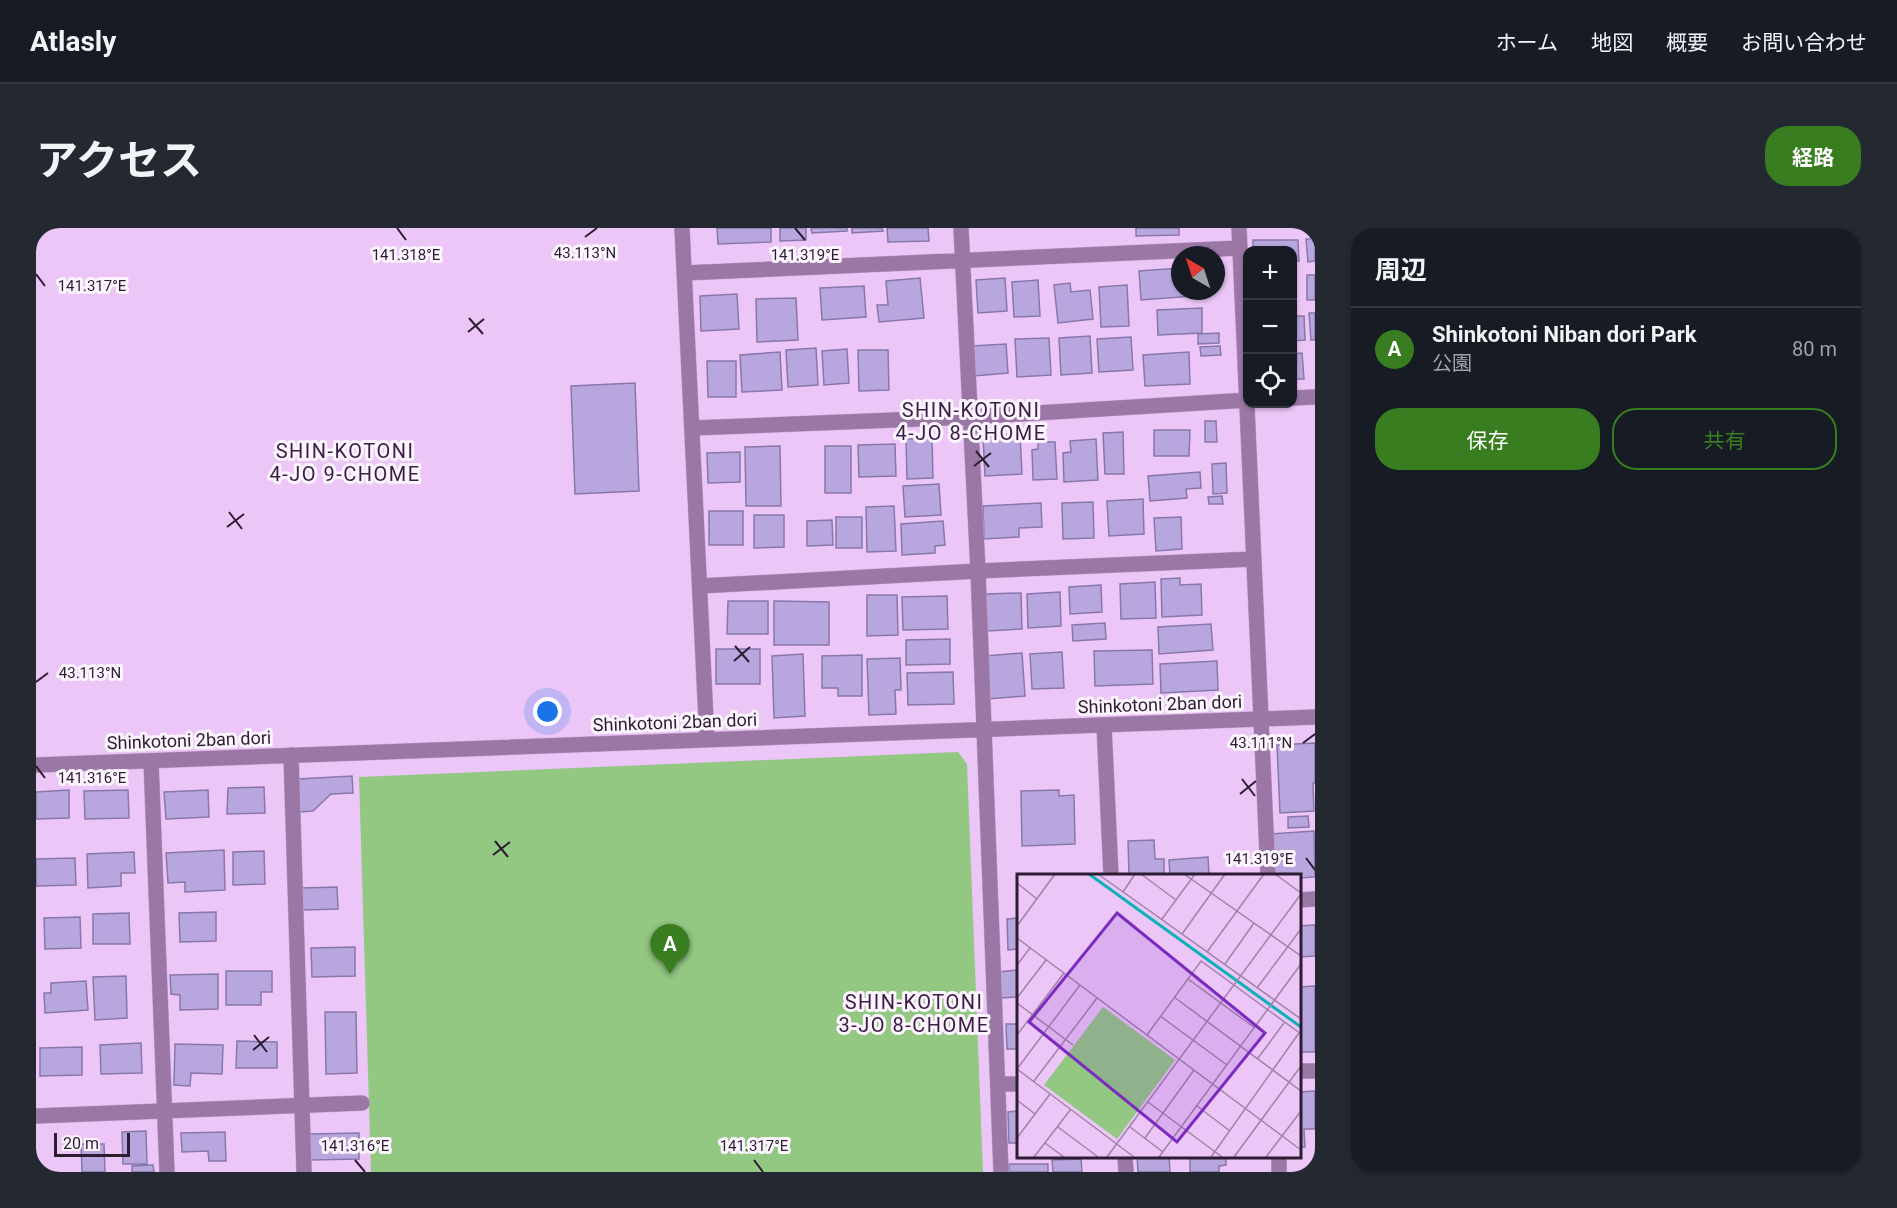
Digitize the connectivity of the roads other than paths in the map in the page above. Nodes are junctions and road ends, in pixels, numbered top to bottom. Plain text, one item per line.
1 (682, 228) edge
2 (961, 228) edge
3 (1239, 228) edge
4 (1240, 248) junction
5 (963, 261) junction
6 (684, 273) junction
7 (1245, 354) edge
8 (1315, 397) edge
9 (1297, 398) edge
10 (1243, 400) edge
11 (1247, 408) edge
12 (970, 417) junction
13 (692, 428) junction
14 (1254, 559) junction
15 (978, 571) junction
16 (700, 586) junction
17 (1315, 717) edge
18 (1261, 719) junction
19 (1104, 725) junction
20 (984, 730) junction
21 (707, 740) junction
22 (291, 755) junction
23 (151, 761) junction
24 (36, 765) edge
25 (1111, 874) edge
26 (1268, 874) edge
27 (1315, 899) edge
28 (1300, 900) edge
29 (999, 1084) junction
30 (1017, 1084) edge
31 (362, 1103) dead end
32 (302, 1105) junction
33 (166, 1111) junction
34 (36, 1116) edge
35 (1125, 1157) edge
36 (167, 1172) edge
37 (304, 1172) edge
38 (1001, 1172) edge
39 (1126, 1172) edge

1 - 6 street
2 - 5 street
3 - 4 street
4 - 5 street
4 - 7 street
5 - 6 street
5 - 12 street
6 - 13 street
8 - 9 street
10 - 12 street
11 - 14 street
12 - 13 street
12 - 15 street
13 - 16 street
14 - 15 street
14 - 18 street
15 - 16 street
15 - 20 street
16 - 21 street
17 - 18 street, Shinkotoni 2ban dori
18 - 19 street, Shinkotoni 2ban dori
18 - 26 street
19 - 20 street, Shinkotoni 2ban dori
19 - 25 street
20 - 21 street, Shinkotoni 2ban dori
20 - 29 street
21 - 22 street, Shinkotoni 2ban dori
22 - 23 street, Shinkotoni 2ban dori
22 - 32 street
23 - 24 street, Shinkotoni 2ban dori
23 - 33 street
27 - 28 street
29 - 30 street
29 - 38 street
31 - 32 street
32 - 33 street
32 - 37 street
33 - 34 street
33 - 36 street
35 - 39 street

